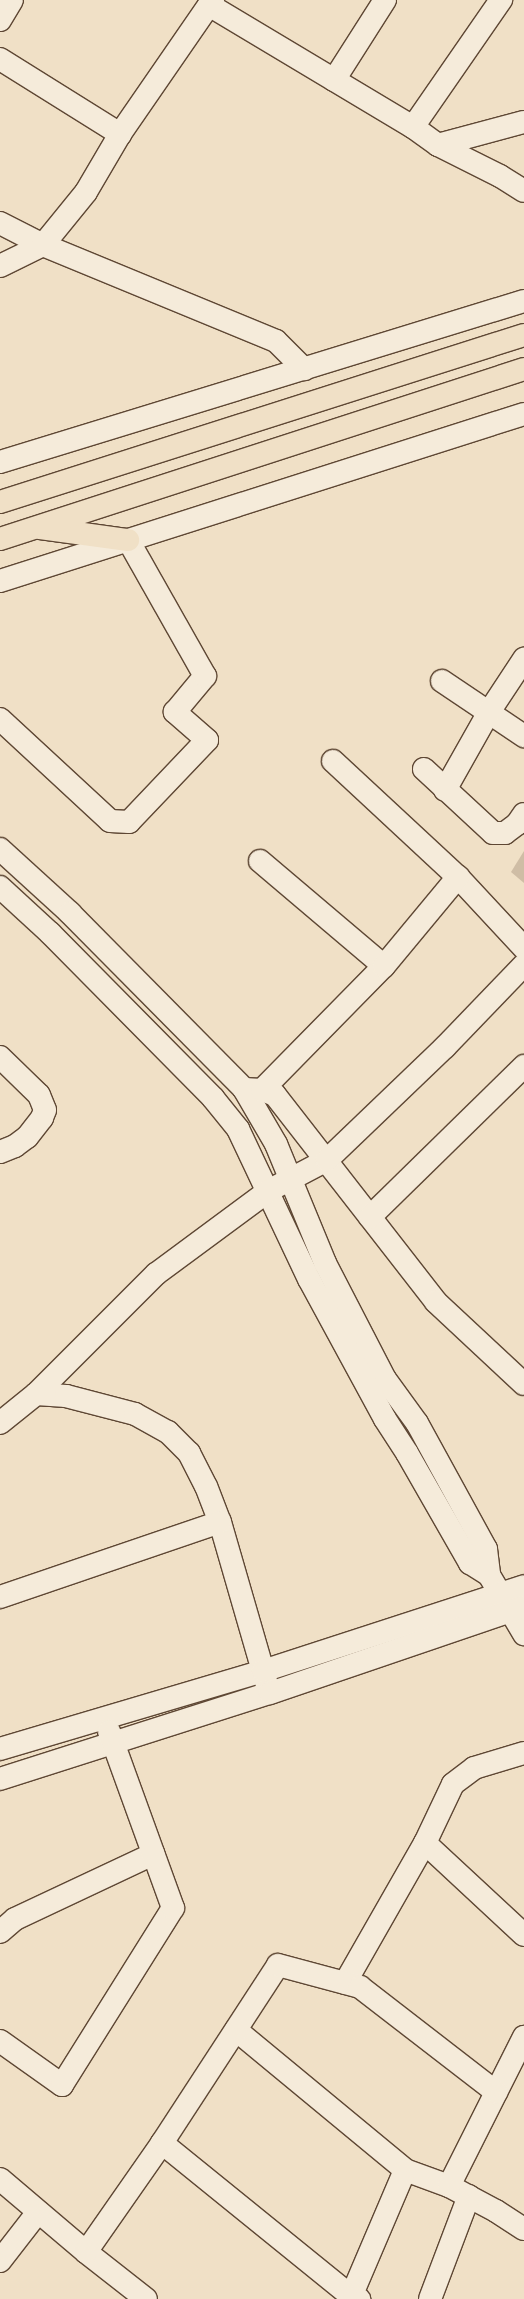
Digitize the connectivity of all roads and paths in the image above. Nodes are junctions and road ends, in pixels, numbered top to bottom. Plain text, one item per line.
1 (12, 0) edge
2 (385, 0) edge
3 (501, 0) edge
4 (211, 3) edge
5 (0, 20) edge
6 (0, 59) edge
7 (334, 80) junction
8 (524, 122) edge
9 (413, 127) junction
10 (120, 134) junction
11 (438, 145) junction
12 (524, 192) edge
13 (0, 223) edge
14 (43, 245) junction
15 (0, 266) edge
16 (524, 301) edge
17 (524, 335) edge
18 (304, 369) junction
19 (524, 369) edge
20 (521, 419) edge
21 (0, 462) edge
22 (0, 502) edge
23 (35, 528) junction
24 (0, 539) edge
25 (128, 540) junction
26 (0, 581) edge
27 (524, 659) edge
28 (442, 681) dead end
29 (489, 712) junction
30 (0, 719) edge
31 (524, 736) edge
32 (333, 761) dead end
33 (424, 769) dead end
34 (445, 790) junction
35 (524, 814) edge
36 (0, 849) edge
37 (260, 862) dead end
38 (458, 877) junction
39 (0, 887) edge
40 (524, 948) edge
41 (524, 965) edge
42 (384, 966) junction
43 (137, 981) junction
44 (116, 999) junction
45 (0, 1057) edge
46 (524, 1066) edge
47 (253, 1089) junction
48 (0, 1152) edge
49 (326, 1160) junction
50 (290, 1180) junction
51 (268, 1191) junction
52 (370, 1217) junction
53 (524, 1384) edge
54 (36, 1394) junction
55 (0, 1423) edge
56 (426, 1439) junction
57 (407, 1453) junction
58 (220, 1522) junction
59 (489, 1575) junction
60 (524, 1586) edge
61 (0, 1597) edge
62 (511, 1604) edge
63 (524, 1634) edge
64 (263, 1670) junction
65 (270, 1693) junction
66 (105, 1718) junction
67 (114, 1744) junction
68 (0, 1749) edge
69 (524, 1753) edge
70 (0, 1779) edge
71 (425, 1843) junction
72 (153, 1854) junction
73 (0, 1932) edge
74 (524, 1935) edge
75 (345, 1983) junction
76 (236, 2030) junction
77 (524, 2037) edge
78 (0, 2041) edge
79 (496, 2092) junction
80 (162, 2143) junction
81 (405, 2170) junction
82 (0, 2179) edge
83 (449, 2186) junction
84 (469, 2196) junction
85 (38, 2212) junction
86 (524, 2229) edge
87 (86, 2252) junction
88 (0, 2260) edge
89 (135, 2296) edge
90 (353, 2298) edge
91 (430, 2299) edge

1 - 5 street
2 - 7 street
3 - 9 street
4 - 7 street
4 - 10 street
6 - 10 street
7 - 9 street
8 - 11 street
9 - 11 street
10 - 14 street
11 - 12 street
13 - 14 street
14 - 15 street
14 - 18 street
16 - 18 street
17 - 22 highway
18 - 21 street
19 - 23 highway
20 - 25 street
23 - 24 highway
23 - 25 highway
25 - 26 street
25 - 30 street
27 - 29 street
28 - 29 street
29 - 31 street
29 - 34 street
32 - 38 street
33 - 34 street
34 - 35 street
36 - 43 street
37 - 42 street
38 - 40 street
38 - 42 street
39 - 44 street
41 - 49 street
42 - 47 street
43 - 44 street
43 - 47 street
44 - 51 street
45 - 48 street
46 - 52 street
47 - 49 street
47 - 50 street
49 - 50 street
49 - 52 street
50 - 51 street
50 - 56 street
51 - 54 street
51 - 57 street
52 - 53 street
54 - 55 street
54 - 58 street
56 - 57 street
56 - 59 street
57 - 59 street
58 - 61 street
58 - 64 street
59 - 62 street
60 - 62 street
62 - 63 street
62 - 64 street
62 - 65 street
64 - 65 street
64 - 66 street
65 - 67 street
66 - 67 street
66 - 68 street
67 - 70 street
67 - 72 street
69 - 71 street
71 - 74 street
71 - 75 street
72 - 73 street
72 - 78 street
75 - 76 street
75 - 79 street
76 - 80 street
76 - 81 street
77 - 79 street
79 - 83 street
80 - 87 street
80 - 90 street
81 - 83 street
81 - 90 street
82 - 85 street
83 - 84 street
84 - 86 street
84 - 91 street
85 - 87 street
85 - 88 street
87 - 89 street

